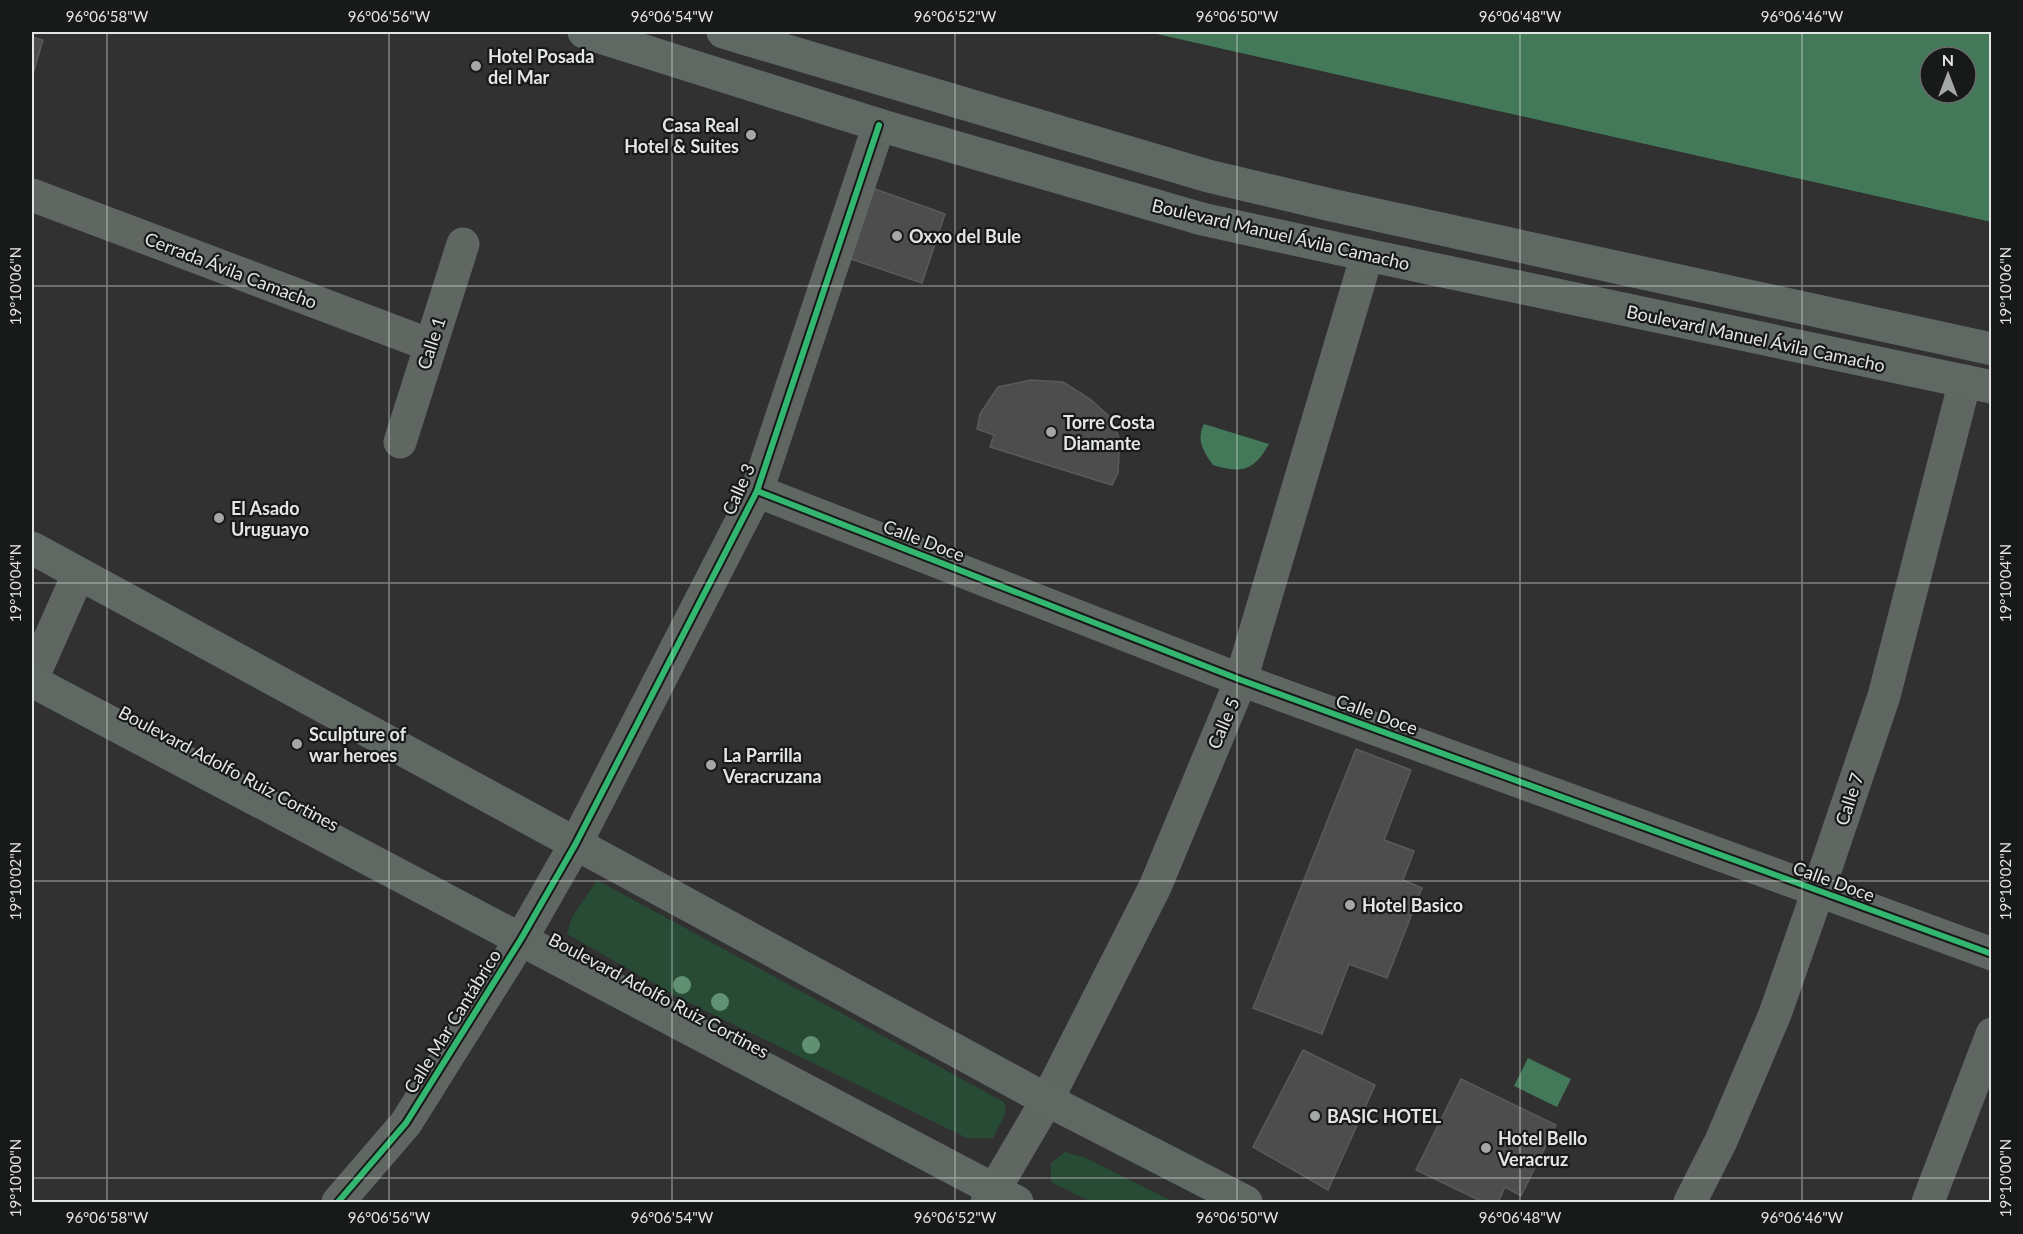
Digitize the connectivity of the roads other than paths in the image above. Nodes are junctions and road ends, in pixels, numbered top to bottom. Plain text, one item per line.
1 (584, 32) edge
2 (723, 32) edge
3 (879, 125) junction
4 (32, 195) edge
5 (463, 244) dead end
6 (1367, 255) junction
7 (430, 345) junction
8 (1992, 349) edge
9 (1978, 384) edge
10 (400, 442) dead end
11 (757, 490) junction
12 (32, 548) edge
13 (78, 575) junction
14 (32, 680) edge
15 (1241, 680) junction
16 (575, 845) junction
17 (1818, 891) junction
18 (521, 939) junction
19 (1992, 954) edge
20 (1992, 1034) edge
21 (1047, 1100) junction
22 (1000, 1199) edge
23 (338, 1203) edge
24 (1246, 1203) edge
25 (1690, 1203) edge
26 (1928, 1203) edge

1 - 3 main road, Boulevard Manuel Ávila Camacho
2 - 8 main road
3 - 6 main road, Boulevard Manuel Ávila Camacho
3 - 11 street, Calle 3
4 - 7 street, Cerrada Ávila Camacho
5 - 7 street, Calle 1
6 - 9 main road, Boulevard Manuel Ávila Camacho
6 - 15 street, Calle 5
7 - 10 street, Calle 1
9 - 17 street, Calle 7
11 - 15 street, Calle Doce
11 - 16 street, Calle 3
12 - 13 main road
13 - 14 street
13 - 16 main road
14 - 18 main road, Boulevard Adolfo Ruiz Cortines
15 - 17 street, Calle Doce
15 - 21 street, Calle 5
16 - 18 street, Calle Mar Cantábrico
16 - 21 main road
17 - 19 street, Calle Doce
17 - 25 street, Calle 7
18 - 22 main road, Boulevard Adolfo Ruiz Cortines
18 - 23 street, Calle Mar Cantábrico
20 - 26 street
21 - 22 street, Calle 5
21 - 24 main road

